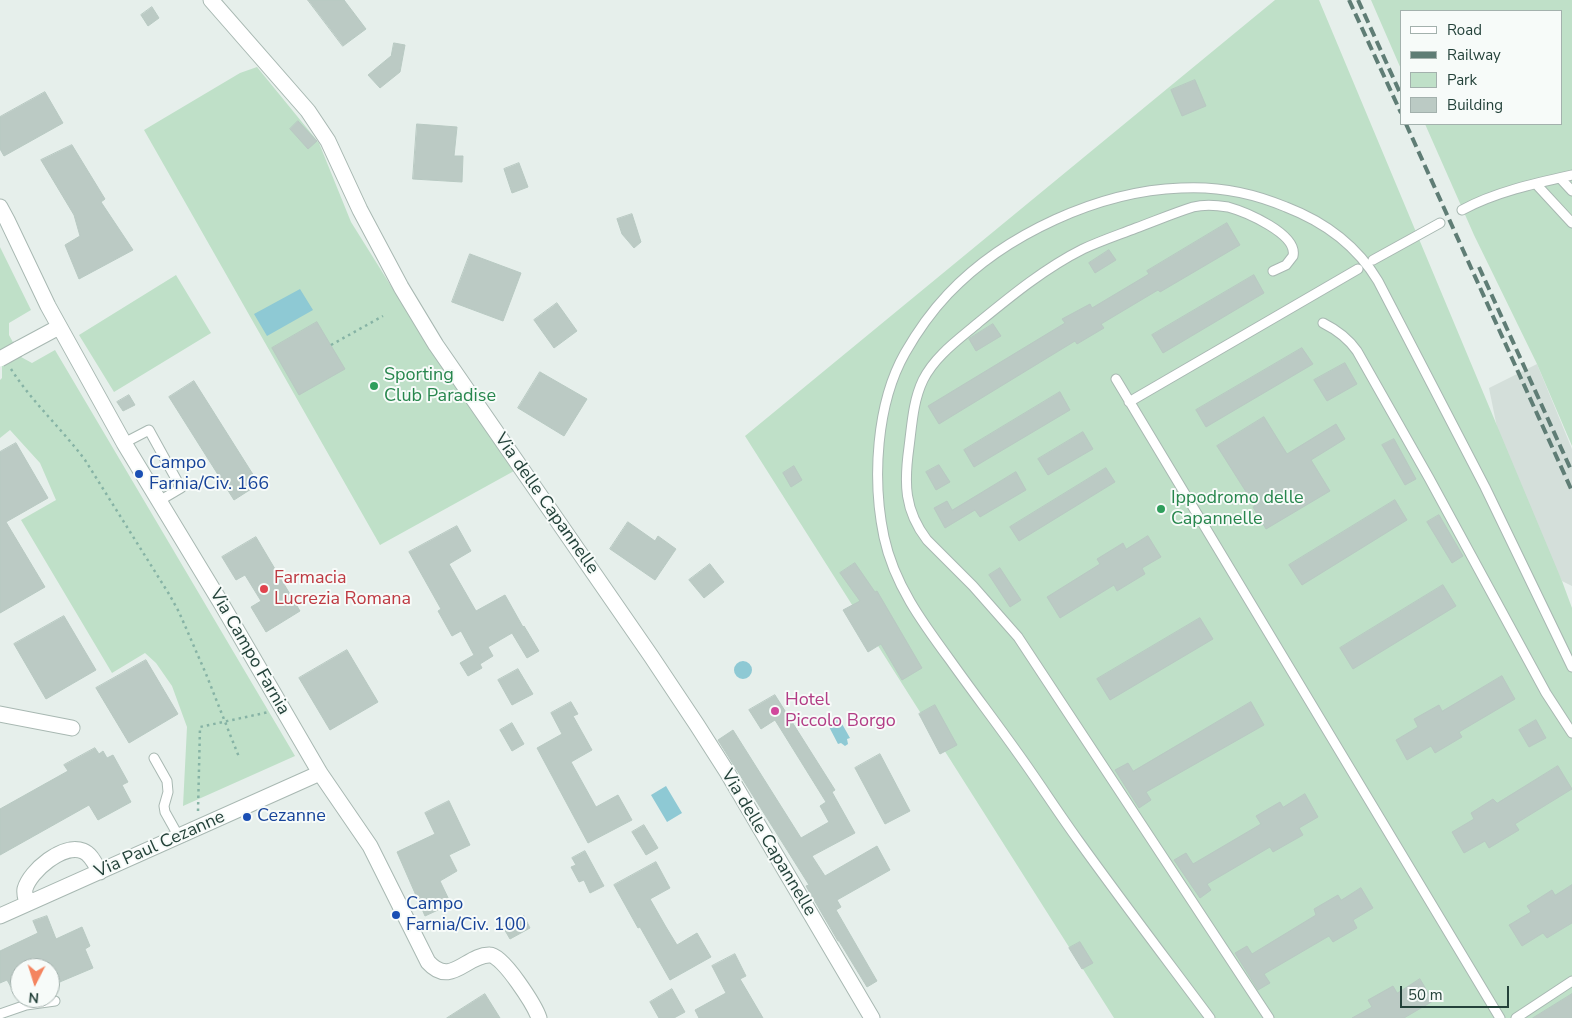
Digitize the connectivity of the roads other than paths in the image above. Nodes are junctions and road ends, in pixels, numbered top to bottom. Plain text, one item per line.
1 (210, 0) edge
2 (1572, 175) edge
3 (1560, 178) junction
4 (1536, 184) junction
5 (1572, 191) edge
6 (0, 207) edge
7 (1462, 210) dead end
8 (1440, 223) dead end
9 (1572, 223) edge
10 (1373, 260) dead end
11 (1358, 269) dead end
12 (1273, 271) dead end
13 (1323, 323) dead end
14 (59, 327) junction
15 (5, 362) edge
16 (1116, 379) dead end
17 (1129, 402) junction
18 (124, 443) junction
19 (159, 501) junction
20 (1572, 667) edge
21 (0, 714) edge
22 (72, 728) dead end
23 (1572, 733) edge
24 (154, 758) dead end
25 (320, 773) junction
26 (179, 837) junction
27 (100, 872) junction
28 (27, 904) junction
29 (0, 916) edge
30 (1572, 981) edge
31 (17, 1008) edge
32 (0, 1014) edge
33 (539, 1018) edge
34 (872, 1018) edge
35 (1210, 1018) edge
36 (1270, 1018) edge
37 (1500, 1018) edge
38 (1516, 1018) edge

1 - 34 street, Via delle Capannelle
2 - 3 lane
3 - 4 lane
3 - 5 lane
4 - 7 lane
4 - 9 lane
6 - 14 street, Via Campo Farnia
8 - 10 lane
11 - 17 lane
12 - 36 lane
13 - 23 lane
14 - 15 street, bridge
14 - 18 street, Via Campo Farnia
16 - 17 lane
17 - 37 lane
18 - 19 street, Via Campo Farnia
18 - 19 lane
19 - 25 street, Via Campo Farnia
20 - 35 lane
21 - 22 street
24 - 26 lane
25 - 26 street, Via Paul Cezanne
25 - 33 street, Via Campo Farnia
26 - 27 street, Via Paul Cezanne
27 - 28 street, Via Paul Cezanne
27 - 28 street
28 - 29 street, Via Paul Cezanne
30 - 38 lane
31 - 32 lane

